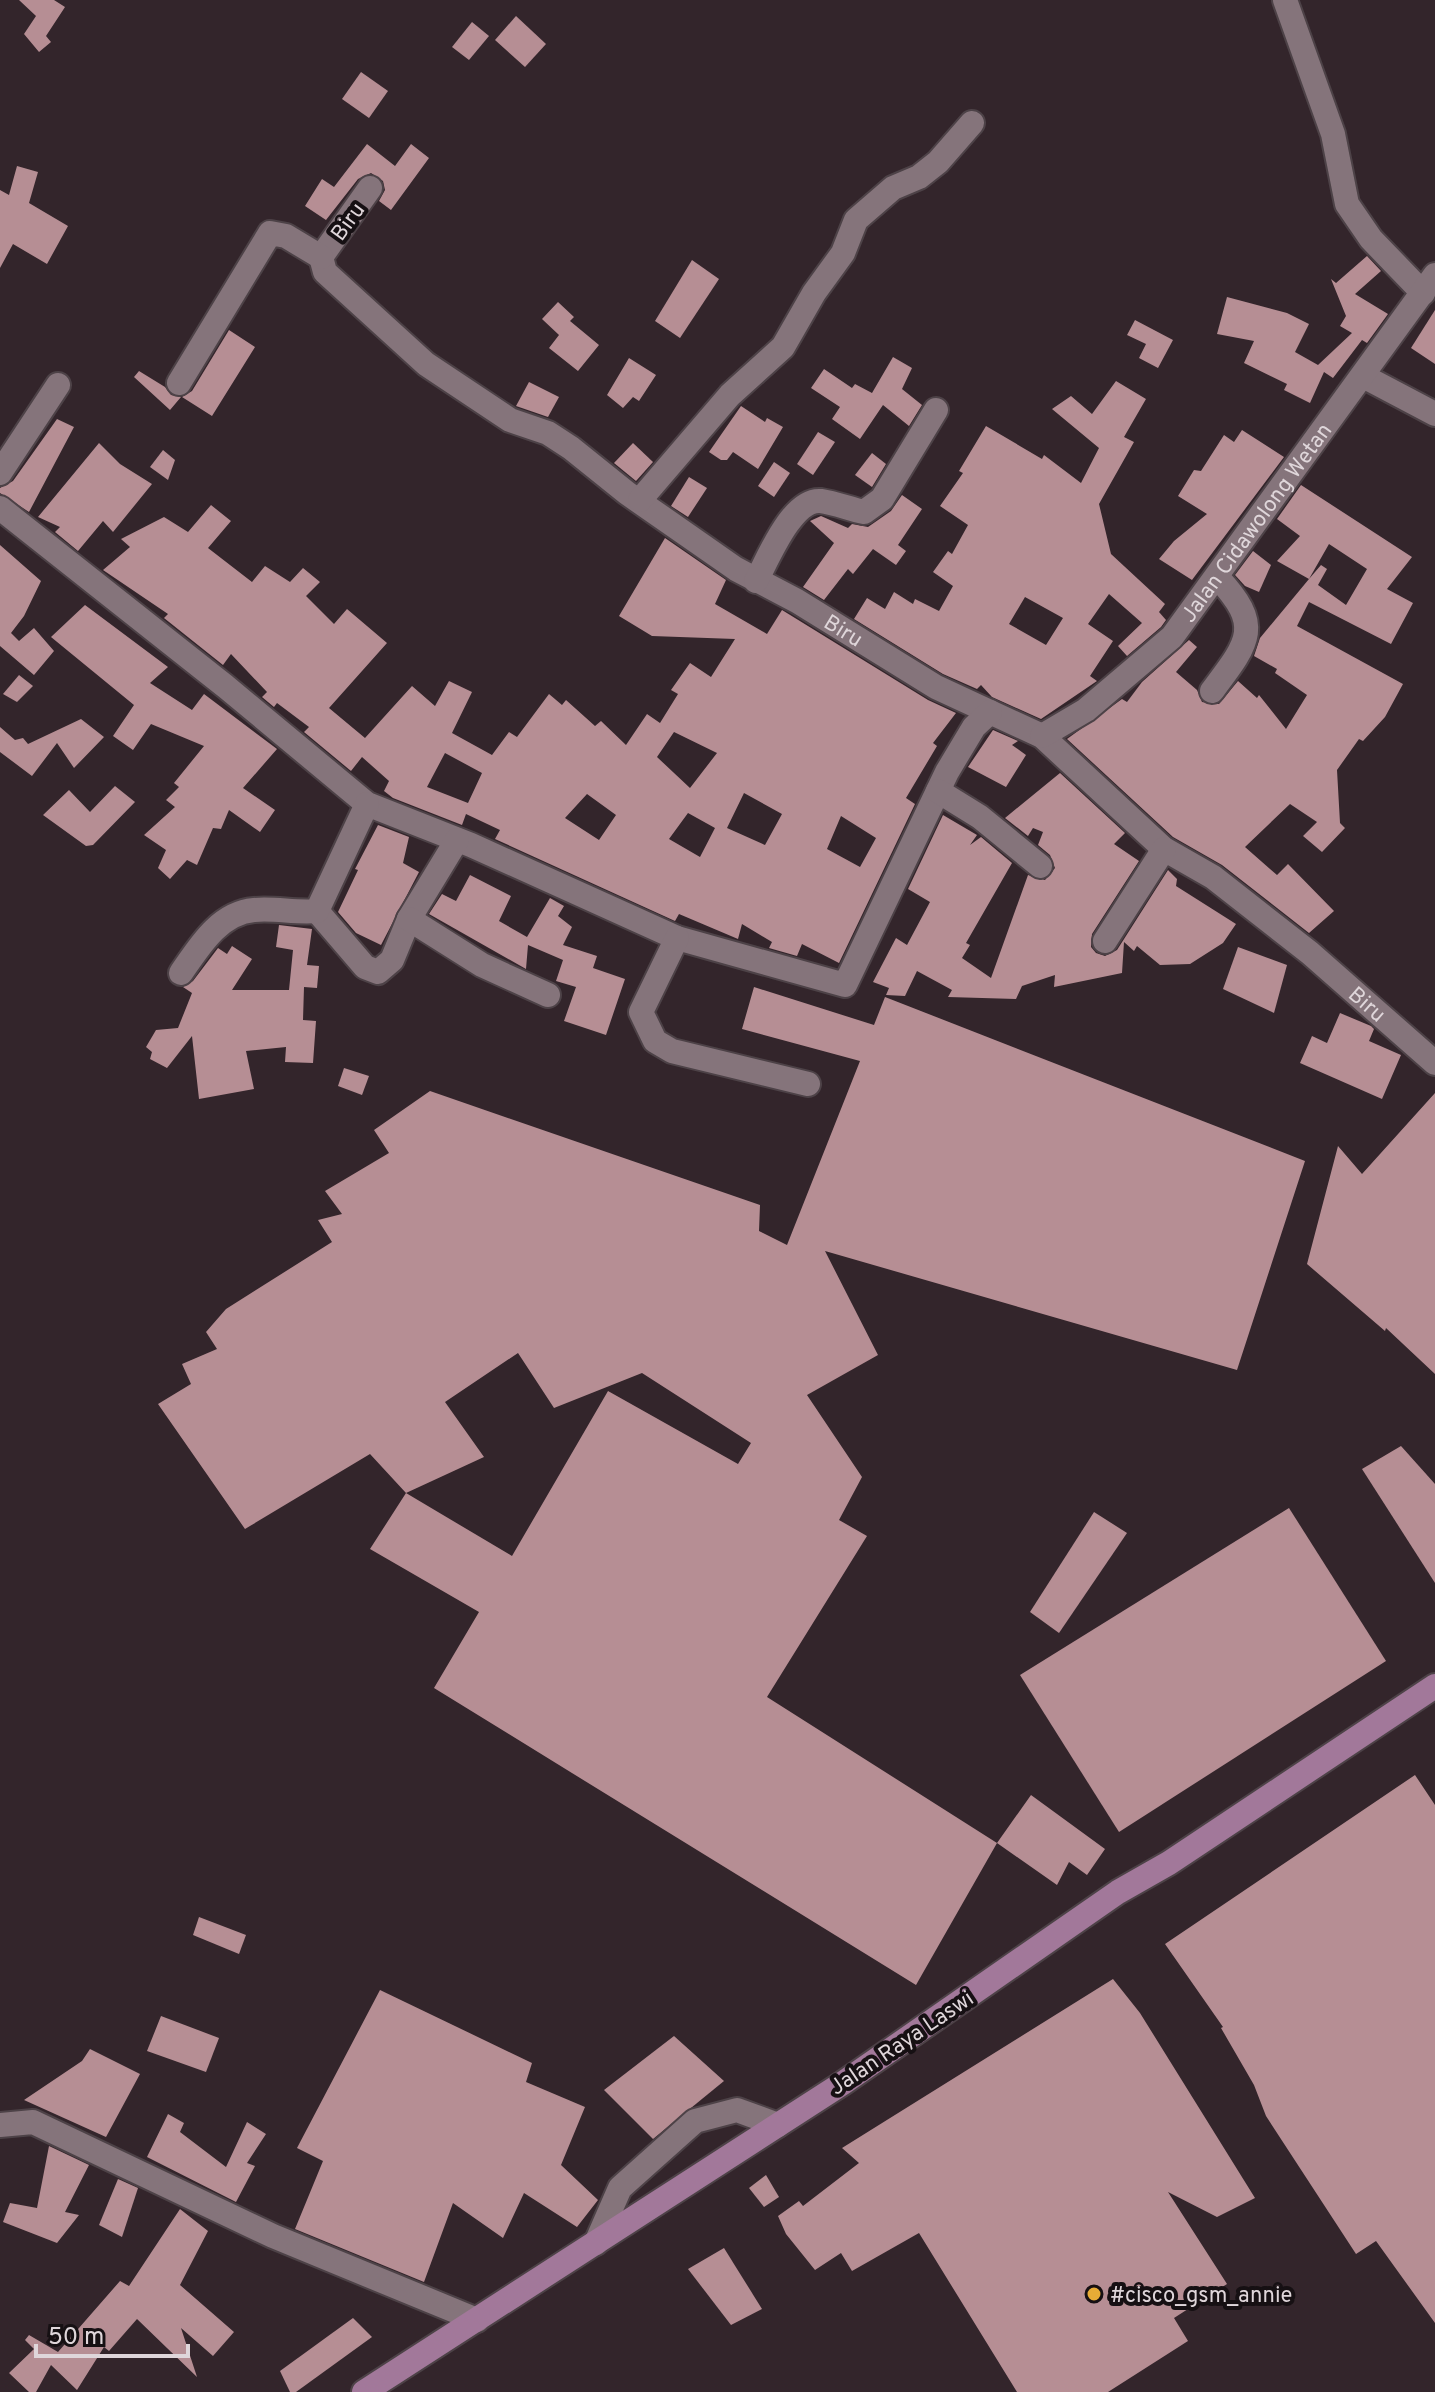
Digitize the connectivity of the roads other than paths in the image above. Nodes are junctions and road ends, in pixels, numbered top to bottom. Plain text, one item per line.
1 (1285, 0) edge
2 (972, 123) dead end
3 (370, 188) dead end
4 (321, 257) junction
5 (1429, 284) edge
6 (1363, 376) junction
7 (179, 383) dead end
8 (58, 385) dead end
9 (936, 410) dead end
10 (1435, 414) edge
11 (0, 473) edge
12 (640, 500) junction
13 (0, 508) edge
14 (1218, 578) junction
15 (756, 581) junction
16 (1212, 691) dead end
17 (990, 712) junction
18 (1042, 736) junction
19 (938, 791) junction
20 (367, 804) junction
21 (457, 840) junction
22 (1164, 849) junction
23 (1040, 866) dead end
24 (317, 911) junction
25 (409, 919) junction
26 (677, 938) junction
27 (1105, 941) dead end
28 (181, 973) dead end
29 (548, 995) dead end
30 (1435, 1063) edge
31 (808, 1084) dead end
32 (1435, 1686) edge
33 (0, 2125) edge
34 (778, 2125) junction
35 (596, 2243) junction
36 (477, 2320) junction
37 (364, 2392) edge

1 - 5 street
2 - 12 street
3 - 4 street, Biru
4 - 7 street
4 - 12 street, Biru
5 - 6 street, Jalan Cidawolong Wetan
6 - 10 street
6 - 14 street, Jalan Cidawolong Wetan
8 - 11 street
9 - 15 street
12 - 15 street, Biru
13 - 20 street
14 - 16 street
14 - 18 street, Jalan Cidawolong Wetan
15 - 17 street, Biru
17 - 18 street, Biru
17 - 19 street
18 - 22 street, Biru
19 - 23 street
19 - 26 street
20 - 21 street
20 - 24 street
21 - 25 street
21 - 26 street
22 - 27 street
22 - 30 street, Biru
24 - 25 street
24 - 28 street
25 - 29 street
26 - 31 street
32 - 34 main road, Jalan Raya Laswi
33 - 36 street
34 - 35 main road, Jalan Raya Laswi
34 - 35 street
35 - 36 main road, Jalan Raya Laswi
36 - 37 main road, Jalan Raya Laswi

